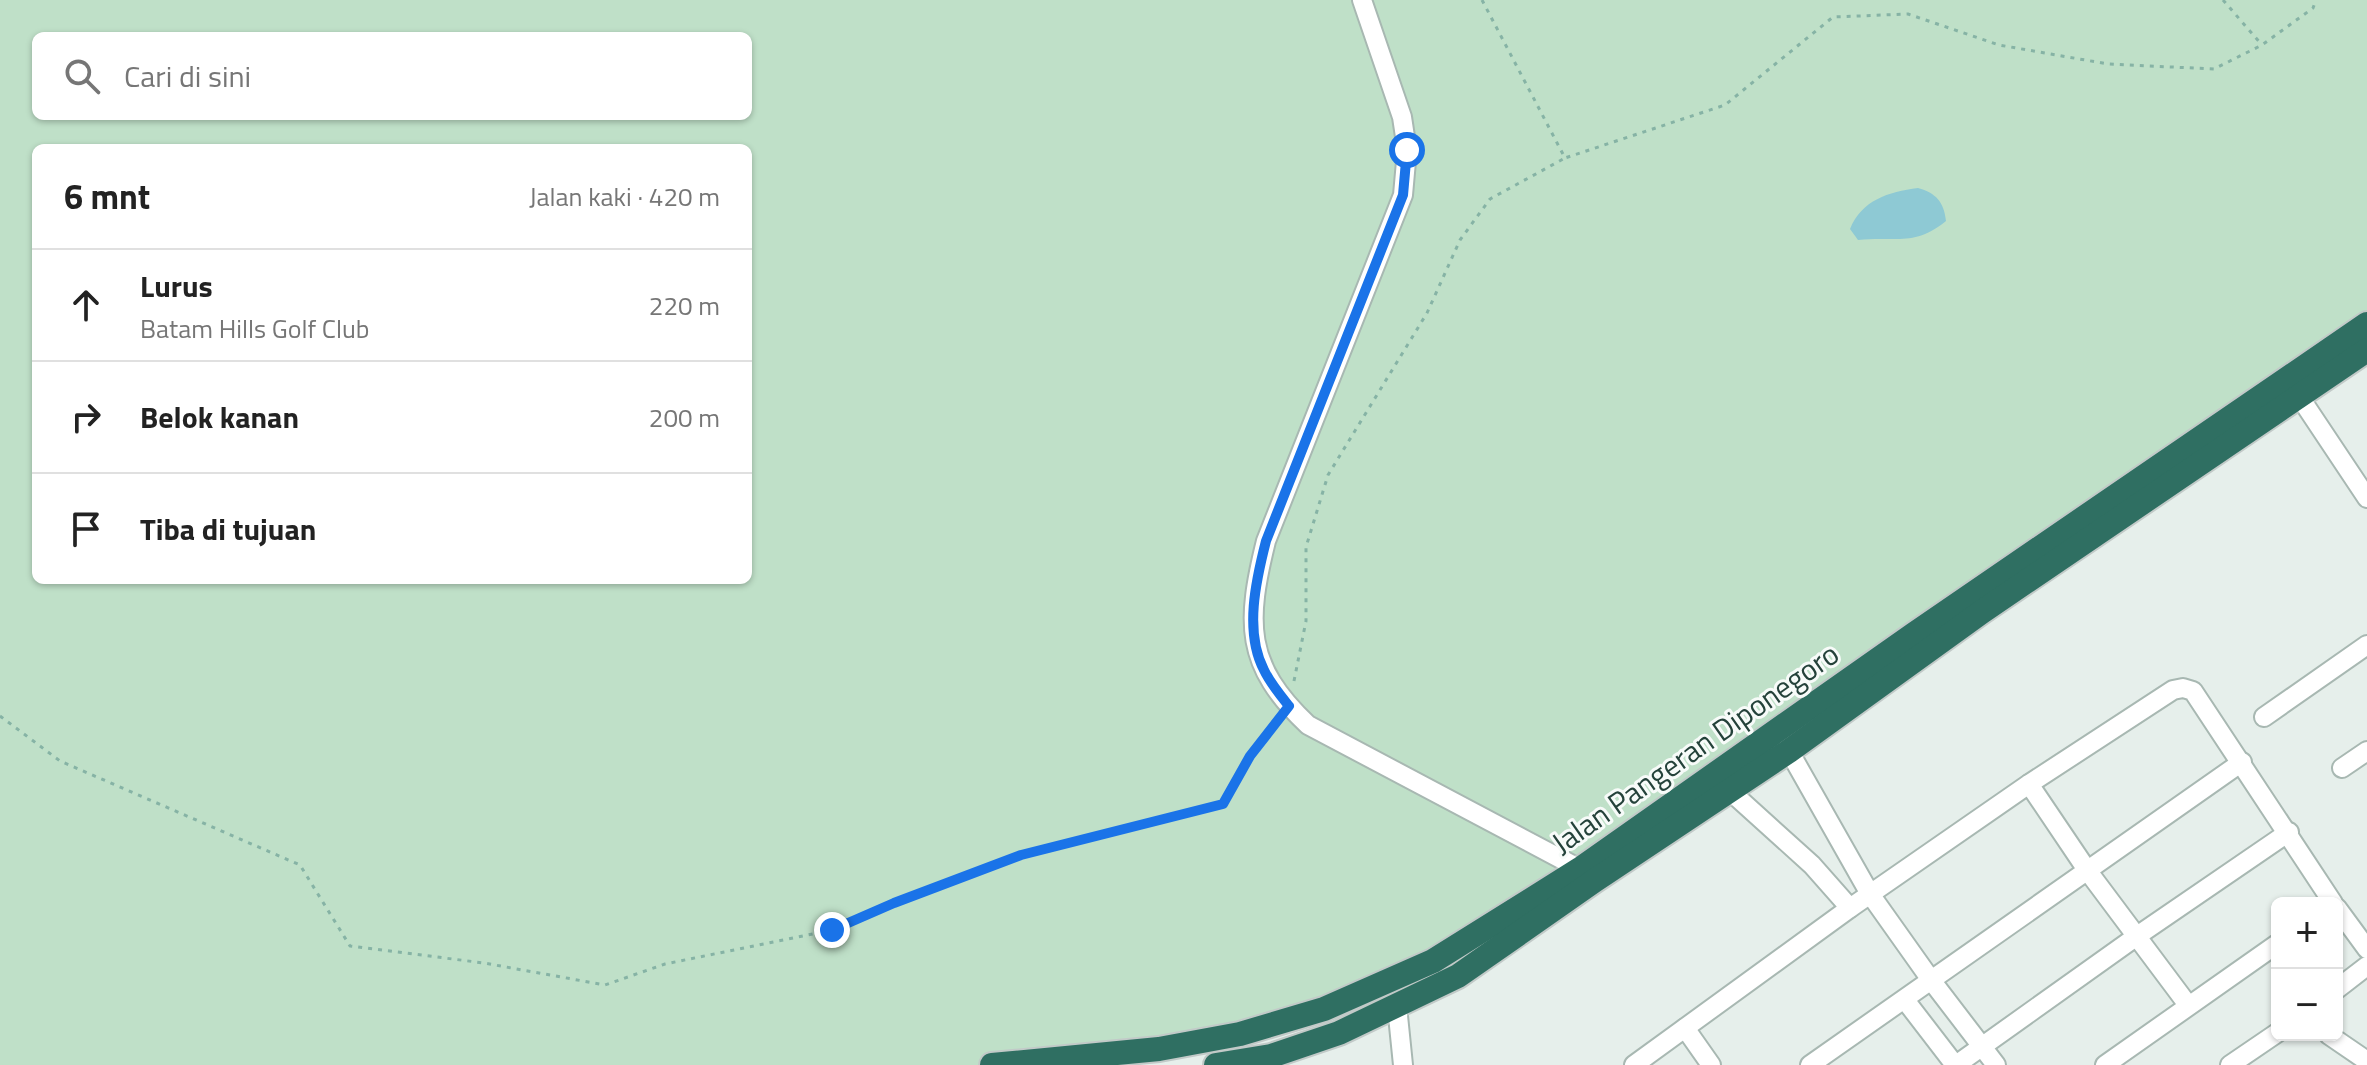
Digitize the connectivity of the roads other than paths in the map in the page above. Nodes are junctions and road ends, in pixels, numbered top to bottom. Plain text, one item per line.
1 (1362, 0) edge
2 (2367, 324) edge
3 (2367, 350) edge
4 (2299, 396) junction
5 (2367, 498) edge
6 (2367, 645) edge
7 (2264, 717) dead end
8 (1789, 751) junction
9 (2367, 751) edge
10 (2242, 762) junction
11 (2342, 768) dead end
12 (2029, 784) junction
13 (1729, 790) junction
14 (2289, 832) junction
15 (1580, 869) junction
16 (2087, 870) junction
17 (1870, 894) junction
18 (2329, 897) edge
19 (1850, 908) junction
20 (2343, 916) edge
21 (2137, 936) junction
22 (2271, 948) edge
23 (2367, 949) edge
24 (2367, 966) edge
25 (1931, 980) junction
26 (2343, 984) edge
27 (1905, 1000) junction
28 (2188, 1005) junction
29 (1397, 1006) junction
30 (1685, 1028) junction
31 (2271, 1037) edge
32 (2336, 1041) edge
33 (1983, 1046) junction
34 (2362, 1062) edge
35 (992, 1065) edge
36 (1216, 1065) edge
37 (1403, 1065) edge
38 (1634, 1065) edge
39 (1711, 1065) edge
40 (1810, 1065) edge
41 (1955, 1065) edge
42 (1996, 1065) edge
43 (2105, 1065) edge
44 (2230, 1065) edge

1 - 15 street
2 - 15 highway, Jalan Pangeran Diponegoro
3 - 4 highway, Jalan Pangeran Diponegoro
4 - 5 street
4 - 8 highway, Jalan Pangeran Diponegoro
6 - 7 street
8 - 13 highway, Jalan Pangeran Diponegoro
8 - 17 street
9 - 11 street
10 - 12 street
10 - 14 street
10 - 16 street
12 - 16 street
12 - 17 street
13 - 19 street
13 - 29 highway, Jalan Pangeran Diponegoro
14 - 18 street
14 - 21 street
15 - 35 highway, Jalan Pangeran Diponegoro
16 - 21 street
16 - 25 street
17 - 19 street
17 - 25 street
19 - 30 street
20 - 23 street
21 - 28 street
21 - 33 street
22 - 28 street
24 - 26 street
25 - 27 street
25 - 33 street
27 - 40 street
27 - 41 street
28 - 43 street
29 - 36 highway, Jalan Pangeran Diponegoro
29 - 37 street
30 - 38 street
30 - 39 street
31 - 44 street
32 - 34 street
33 - 41 street
33 - 42 street

